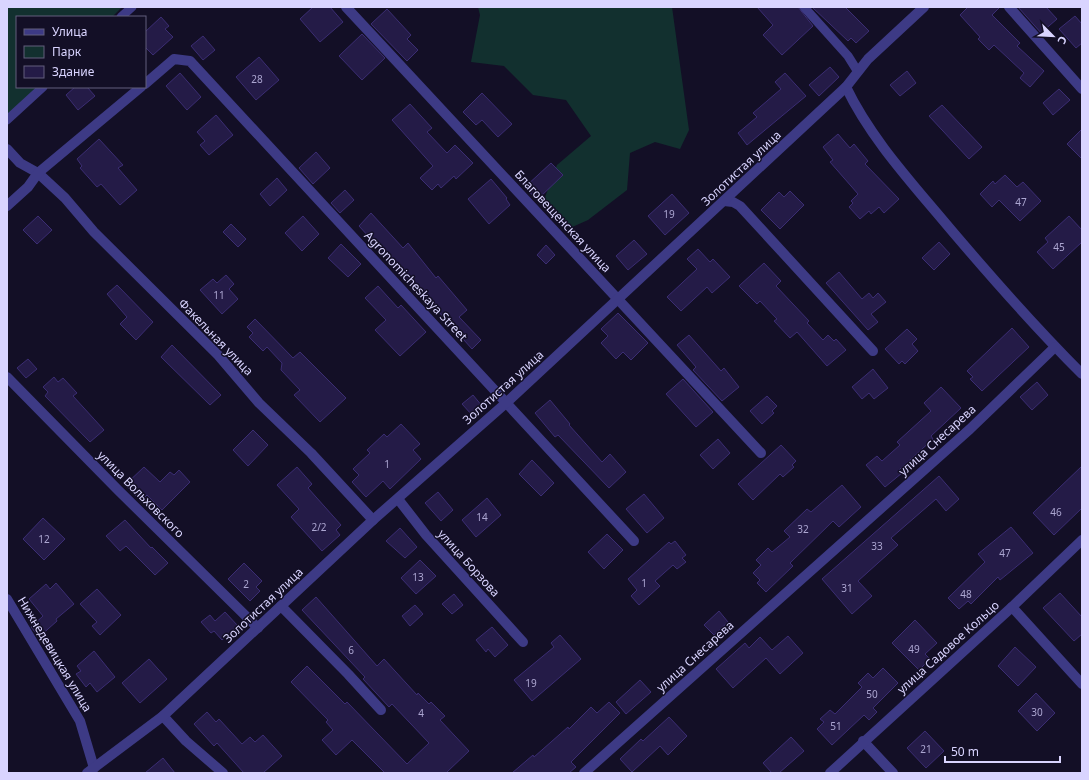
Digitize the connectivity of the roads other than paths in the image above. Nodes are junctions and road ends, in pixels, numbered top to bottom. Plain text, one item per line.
1 (132, 7) edge
2 (346, 7) edge
3 (804, 7) edge
4 (924, 7) edge
5 (1009, 7) edge
6 (122, 16) edge
7 (858, 72) junction
8 (146, 83) edge
9 (846, 87) junction
10 (43, 88) edge
11 (141, 88) edge
12 (1082, 89) edge
13 (7, 120) edge
14 (7, 149) edge
15 (38, 173) junction
16 (724, 201) junction
17 (7, 206) edge
18 (618, 298) junction
19 (1055, 347) junction
20 (873, 352) dead end
21 (1082, 374) edge
22 (7, 377) edge
23 (506, 403) junction
24 (761, 453) dead end
25 (398, 499) junction
26 (373, 520) junction
27 (1082, 540) edge
28 (634, 542) dead end
29 (7, 599) edge
30 (281, 606) junction
31 (1012, 607) junction
32 (258, 628) junction
33 (523, 642) dead end
34 (1082, 684) edge
35 (380, 710) dead end
36 (163, 716) junction
37 (863, 741) junction
38 (91, 771) edge
39 (223, 773) edge
40 (584, 773) edge
41 (830, 773) edge
42 (893, 773) edge

1 - 6 lane
2 - 18 street, Благовещенская улица
3 - 7 lane
4 - 7 street, Золотистая улица
5 - 12 street
7 - 9 street, Золотистая улица
8 - 23 street, Agronomicheskaya Street
9 - 16 street, Золотистая улица
9 - 19 street
10 - 13 lane
11 - 15 street
14 - 15 street, Факельная улица
15 - 17 street
15 - 26 street, Факельная улица
16 - 18 street, Золотистая улица
16 - 20 street
18 - 23 street, Золотистая улица
18 - 24 street, Благовещенская улица
19 - 21 street
19 - 40 street, улица Снесарева
22 - 32 street, улица Вольховского
23 - 25 street, Золотистая улица
23 - 28 street, Agronomicheskaya Street
25 - 26 street, Золотистая улица
25 - 33 street, улица Борзова
26 - 30 street, Золотистая улица
27 - 31 street, улица Садовое Кольцо
29 - 38 street, Нижнедевицкая улица
30 - 32 street, Золотистая улица
30 - 35 street
31 - 34 street
31 - 37 street, улица Садовое Кольцо
32 - 36 street, Золотистая улица
36 - 38 street, Золотистая улица
36 - 39 street
37 - 41 street, улица Садовое Кольцо
37 - 42 street

